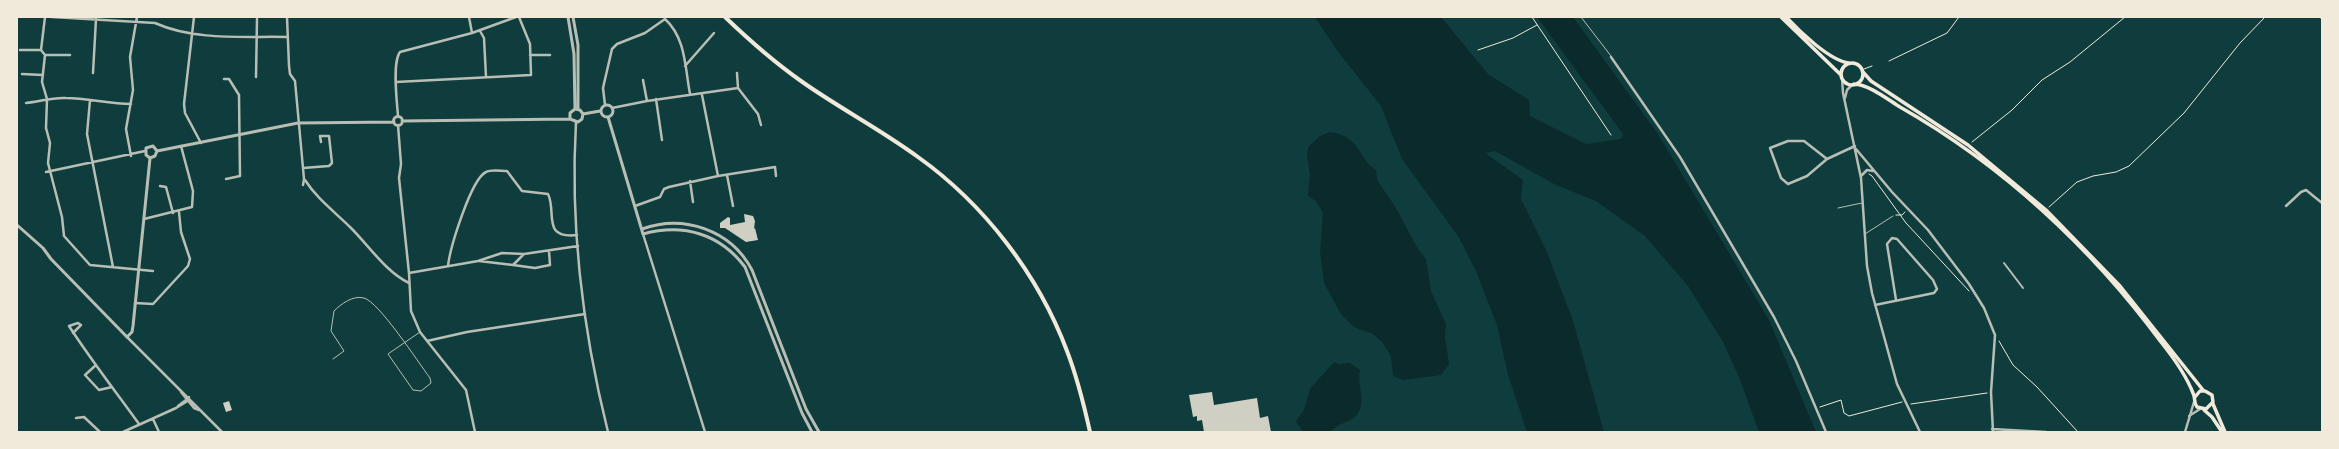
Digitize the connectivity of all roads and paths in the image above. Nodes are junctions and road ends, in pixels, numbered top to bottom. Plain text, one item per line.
1 (45, 17) edge
2 (52, 17) edge
3 (137, 17) edge
4 (194, 17) edge
5 (287, 17) edge
6 (469, 17) edge
7 (516, 17) edge
8 (519, 17) edge
9 (568, 17) edge
10 (573, 17) edge
11 (725, 17) edge
12 (1532, 17) edge
13 (1581, 17) edge
14 (1781, 17) edge
15 (1786, 17) edge
16 (1959, 17) edge
17 (2125, 17) edge
18 (2265, 17) edge
19 (664, 18) edge
20 (96, 19) junction
21 (257, 19) dead end
22 (137, 22) junction
23 (1538, 25) junction
24 (480, 31) junction
25 (472, 33) junction
26 (193, 34) junction
27 (714, 34) dead end
28 (257, 36) junction
29 (288, 37) junction
30 (20, 50) dead end
31 (41, 50) junction
32 (1478, 50) dead end
33 (45, 55) junction
34 (70, 55) dead end
35 (530, 55) junction
36 (550, 55) dead end
37 (1611, 57) joint
38 (1890, 61) dead end
39 (1849, 63) junction
40 (1872, 66) dead end
41 (685, 67) junction
42 (1862, 71) junction
43 (93, 73) dead end
44 (738, 73) dead end
45 (22, 74) dead end
46 (43, 75) junction
47 (1842, 76) junction
48 (256, 77) dead end
49 (486, 77) junction
50 (224, 79) dead end
51 (643, 80) dead end
52 (396, 82) junction
53 (1853, 84) junction
54 (738, 88) junction
55 (690, 94) junction
56 (702, 94) junction
57 (1844, 98) junction
58 (47, 99) junction
59 (90, 100) junction
60 (656, 100) junction
61 (647, 101) junction
62 (26, 103) dead end
63 (131, 104) junction
64 (605, 105) junction
65 (612, 108) junction
66 (576, 109) junction
67 (600, 111) junction
68 (583, 114) junction
69 (612, 115) junction
70 (398, 116) junction
71 (608, 117) junction
72 (570, 118) junction
73 (402, 121) junction
74 (298, 122) junction
75 (394, 122) junction
76 (576, 122) junction
77 (762, 124) dead end
78 (398, 125) junction
79 (611, 129) junction
80 (240, 134) junction
81 (1611, 135) dead end
82 (662, 140) dead end
83 (201, 142) junction
84 (320, 142) dead end
85 (1968, 145) junction
86 (181, 146) junction
87 (1855, 147) junction
88 (145, 151) junction
89 (157, 151) junction
90 (131, 156) junction
91 (150, 158) junction
92 (1827, 159) junction
93 (92, 164) junction
94 (303, 168) junction
95 (50, 171) junction
96 (1874, 171) junction
97 (46, 172) dead end
98 (727, 175) junction
99 (718, 176) junction
100 (776, 176) dead end
101 (1860, 176) junction
102 (226, 179) dead end
103 (304, 180) junction
104 (690, 180) junction
105 (303, 185) dead end
106 (160, 186) dead end
107 (693, 202) dead end
108 (1862, 203) junction
109 (2322, 203) edge
110 (635, 206) junction
111 (733, 206) dead end
112 (2286, 206) dead end
113 (1838, 208) dead end
114 (1908, 209) junction
115 (2046, 210) junction
116 (179, 212) junction
117 (173, 213) junction
118 (1900, 215) junction
119 (1893, 216) joint
120 (144, 219) junction
121 (17, 225) edge
122 (642, 229) junction
123 (644, 234) junction
124 (1865, 234) junction
125 (577, 235) junction
126 (578, 246) junction
127 (549, 251) junction
128 (524, 254) junction
129 (478, 261) junction
130 (2004, 263) dead end
131 (513, 265) junction
132 (448, 266) junction
133 (113, 267) junction
134 (138, 268) junction
135 (153, 271) dead end
136 (409, 274) junction
137 (409, 283) junction
138 (2023, 288) dead end
139 (1969, 292) dead end
140 (1896, 300) junction
141 (135, 303) junction
142 (1875, 305) junction
143 (586, 314) junction
144 (420, 332) junction
145 (73, 333) junction
146 (126, 337) junction
147 (427, 341) junction
148 (1998, 341) dead end
149 (403, 342) junction
150 (333, 359) dead end
151 (96, 365) junction
152 (112, 387) junction
153 (2203, 390) junction
154 (1991, 392) junction
155 (2194, 397) junction
156 (187, 398) junction
157 (1905, 402) junction
158 (2194, 402) junction
159 (2213, 403) junction
160 (1907, 405) junction
161 (1815, 408) junction
162 (2202, 410) junction
163 (2188, 416) junction
164 (76, 418) dead end
165 (153, 419) junction
166 (139, 424) junction
167 (1993, 430) edge
168 (100, 432) edge
169 (123, 432) edge
170 (159, 432) edge
171 (222, 432) edge
172 (475, 432) edge
173 (608, 432) edge
174 (705, 432) edge
175 (812, 432) edge
176 (818, 432) edge
177 (1090, 432) edge
178 (1826, 432) edge
179 (1920, 432) edge
180 (2046, 432) edge
181 (2078, 432) edge
182 (2185, 432) edge
183 (2222, 432) edge
184 (2225, 432) edge

1 - 31 street
2 - 20 street
3 - 22 street
4 - 26 street
5 - 29 street
6 - 25 street
7 - 24 street
8 - 35 street
9 - 66 street
10 - 66 street
11 - 177 main road
12 - 23 path
13 - 37 lane
14 - 47 main road
15 - 39 main road
16 - 38 path
17 - 85 path
18 - 115 path
19 - 41 street
19 - 64 street
20 - 22 street
20 - 43 street
21 - 28 street
22 - 26 street
22 - 63 street
23 - 32 path
23 - 81 path
24 - 25 street
24 - 49 street
25 - 52 street
26 - 28 street
26 - 83 street
27 - 41 street
28 - 29 street
28 - 48 street
29 - 74 street
30 - 31 street
31 - 33 street
33 - 34 street
33 - 46 street
35 - 36 street
35 - 49 street
37 - 161 street
39 - 42 main road
39 - 47 main road
40 - 42 path
41 - 55 street
42 - 53 main road
42 - 85 main road
44 - 54 street
45 - 46 street
46 - 58 street
47 - 53 main road
47 - 57 street
49 - 52 street
50 - 80 street
51 - 61 street
52 - 70 street
53 - 57 street
53 - 155 main road
54 - 56 street
54 - 77 street
55 - 56 street
55 - 60 street
56 - 99 street
57 - 87 street
58 - 59 street
58 - 62 street
58 - 95 street
59 - 63 street
59 - 93 street
60 - 61 street
60 - 82 street
61 - 65 street
63 - 90 street
64 - 65 street
64 - 67 street
65 - 69 street
66 - 68 street
66 - 72 street
67 - 68 street
67 - 71 street
68 - 76 street
69 - 71 street
69 - 79 street
70 - 73 street
70 - 75 street
71 - 79 street
72 - 73 street
72 - 76 street
73 - 78 street
74 - 75 street
74 - 80 street
74 - 94 street
75 - 78 street
76 - 125 street
78 - 136 street
79 - 110 street
80 - 83 street
80 - 102 street
83 - 86 street
84 - 94 street
85 - 115 main road
86 - 89 street
86 - 116 street
87 - 92 street
87 - 96 street
87 - 101 street
88 - 89 street
88 - 90 street
88 - 91 street
89 - 91 street
90 - 93 street
91 - 120 street
92 - 92 street
93 - 95 street
93 - 133 street
94 - 103 street
95 - 97 street
95 - 133 street
96 - 101 street
96 - 114 street
98 - 99 street
98 - 100 street
98 - 111 street
99 - 104 street
101 - 108 street
101 - 118 path
103 - 105 street
103 - 137 street
104 - 107 street
104 - 110 street
106 - 117 street
108 - 113 lane
108 - 124 street
109 - 112 street
110 - 122 street
114 - 118 path
114 - 154 street
115 - 153 main road
116 - 117 street
116 - 141 street
117 - 120 street
118 - 119 path
118 - 139 path
119 - 124 lane
120 - 134 street
121 - 146 street
122 - 123 street
122 - 176 street
123 - 174 street
123 - 175 street
124 - 142 street
125 - 126 street
125 - 132 street
126 - 127 street
126 - 143 street
127 - 128 street
127 - 131 street
128 - 129 street
128 - 131 street
129 - 131 street
129 - 132 street
130 - 138 street
132 - 136 street
133 - 134 street
134 - 135 street
134 - 141 street
136 - 137 street
137 - 144 street
140 - 140 street
140 - 142 street
141 - 146 street
142 - 157 street
143 - 147 street
143 - 173 street
144 - 147 street
144 - 149 lane
145 - 145 street
145 - 151 street
146 - 156 street
147 - 172 street
148 - 181 path
149 - 149 lane
149 - 150 lane
151 - 152 street
151 - 152 street
152 - 166 street
153 - 155 main road
153 - 159 main road
154 - 160 path
154 - 167 street
155 - 158 main road
156 - 165 street
156 - 171 street
157 - 160 street
157 - 161 path
158 - 162 main road
158 - 163 street
159 - 162 main road
159 - 184 main road
160 - 179 street
161 - 178 street
162 - 163 street
162 - 183 main road
163 - 182 street
164 - 168 street
165 - 166 street
165 - 170 street
166 - 169 street
167 - 180 street

